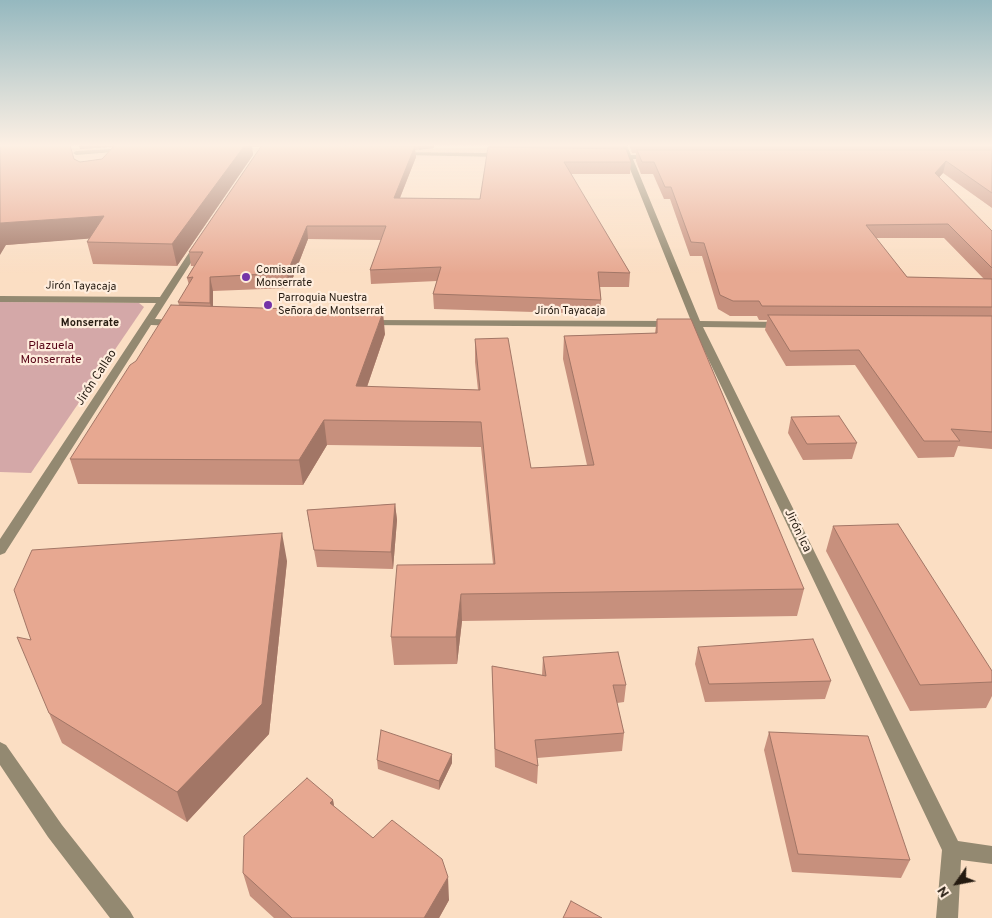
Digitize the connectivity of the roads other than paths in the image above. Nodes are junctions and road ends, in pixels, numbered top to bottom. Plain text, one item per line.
1 (641, 188) edge
2 (207, 233) edge
3 (0, 299) edge
4 (161, 300) junction
5 (148, 322) junction
6 (188, 323) edge
7 (356, 323) edge
8 (697, 324) junction
9 (794, 325) edge
10 (0, 550) edge
11 (0, 750) edge
12 (952, 850) junction
13 (992, 854) edge
14 (123, 918) edge
15 (947, 918) edge

1 - 8 street, Jirón Ica
2 - 4 street, Jirón Callao
3 - 4 street, Jirón Tayacaja
4 - 5 street, Jirón Callao
5 - 6 street
5 - 10 street, Jirón Callao
7 - 8 street, Jirón Tayacaja
8 - 9 street, Jirón Tayacaja
8 - 12 street, Jirón Ica
11 - 14 street
12 - 13 street
12 - 15 street

